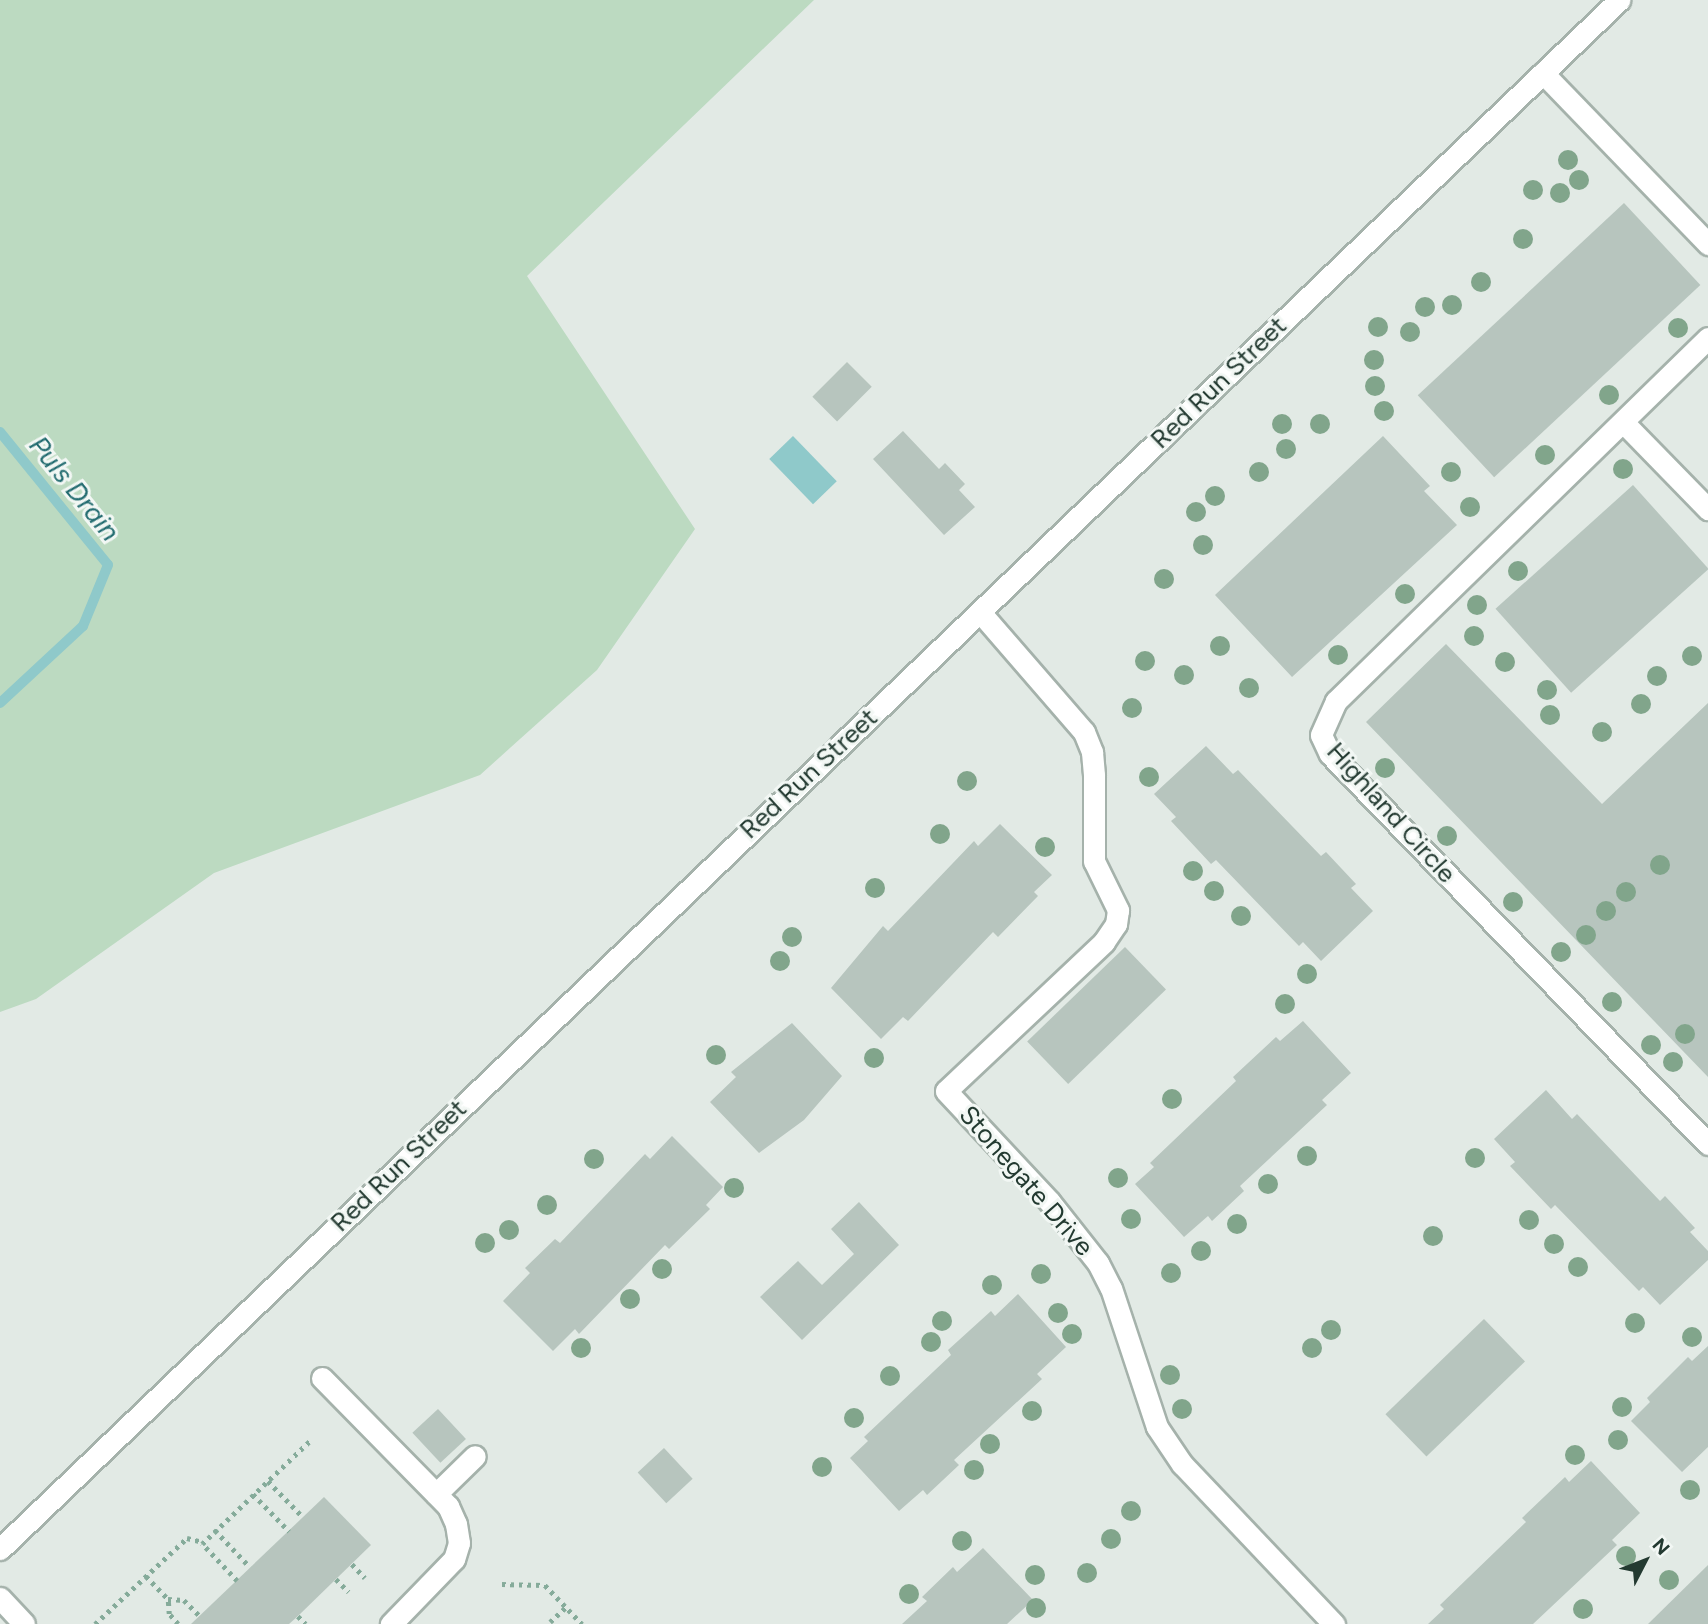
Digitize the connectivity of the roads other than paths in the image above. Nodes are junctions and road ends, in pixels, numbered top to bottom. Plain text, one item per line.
1 (1619, 0) edge
2 (1543, 73) junction
3 (1708, 244) edge
4 (1708, 338) edge
5 (1623, 422) junction
6 (1708, 509) edge
7 (980, 612) junction
8 (1708, 1144) edge
9 (322, 1378) dead end
10 (475, 1455) dead end
11 (436, 1494) junction
12 (0, 1549) edge
13 (0, 1598) edge
14 (24, 1624) edge
15 (391, 1624) edge
16 (1334, 1624) edge

1 - 2 street, Red Run Street
2 - 3 street
2 - 7 street, Red Run Street
4 - 5 street, Highland Circle
5 - 6 street
5 - 8 street, Highland Circle
7 - 12 street, Red Run Street
7 - 16 street, Stonegate Drive
9 - 11 street
10 - 11 street
11 - 15 street
13 - 14 street

